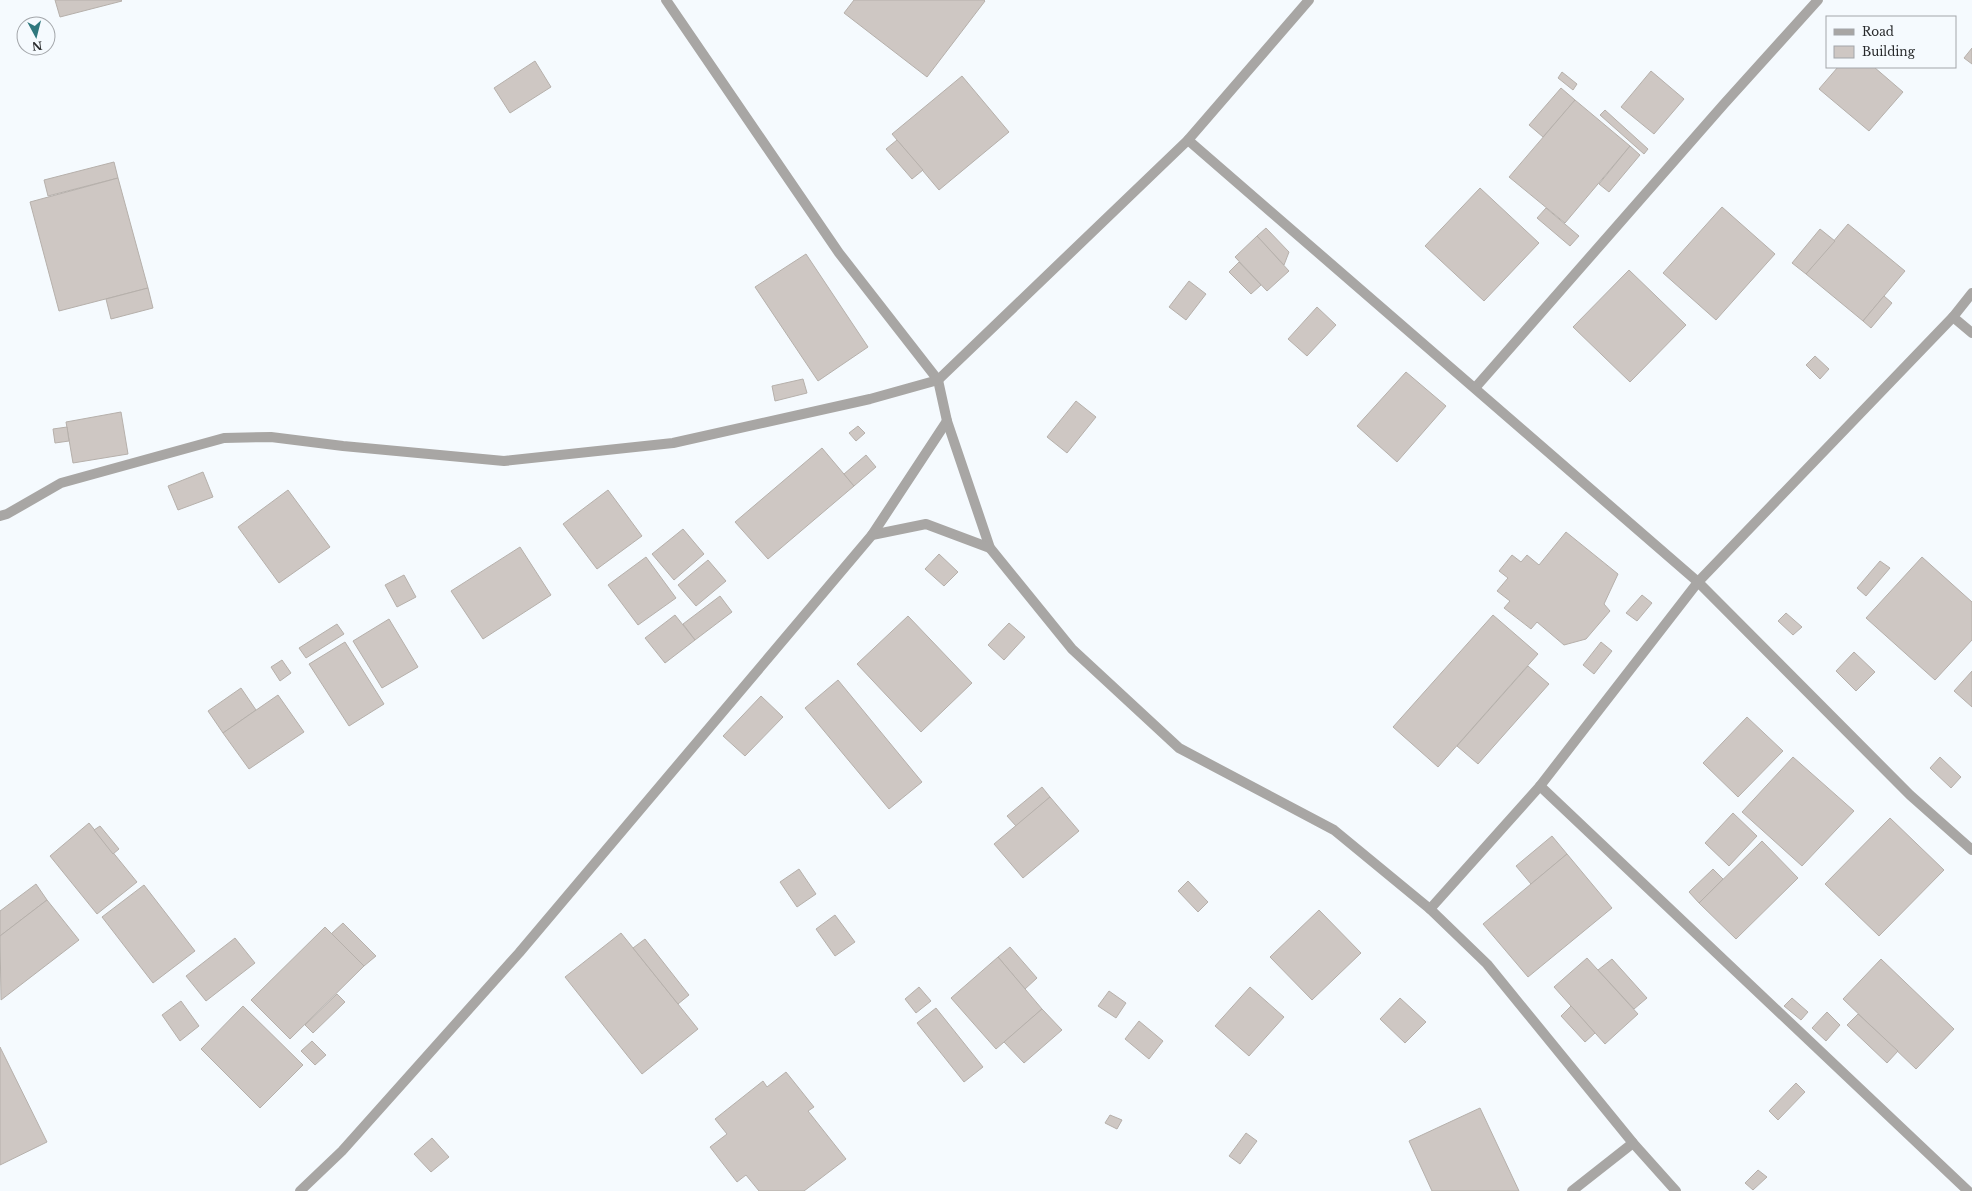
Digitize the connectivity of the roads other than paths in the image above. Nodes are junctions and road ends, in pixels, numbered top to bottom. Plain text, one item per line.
1 (666, 0) edge
2 (1309, 0) edge
3 (1818, 0) edge
4 (1188, 140) junction
5 (1972, 293) edge
6 (1953, 317) junction
7 (1972, 333) edge
8 (938, 380) junction
9 (1475, 388) junction
10 (947, 421) junction
11 (0, 516) edge
12 (872, 535) junction
13 (990, 548) junction
14 (1698, 582) junction
15 (1540, 786) junction
16 (1972, 850) edge
17 (1430, 909) junction
18 (1633, 1144) junction
19 (300, 1191) edge
20 (1572, 1191) edge
21 (1676, 1191) edge
22 (1968, 1191) edge

1 - 8 street
2 - 4 street
3 - 9 street
4 - 8 street
4 - 9 street
5 - 6 street
6 - 7 street
6 - 14 street
8 - 10 street
8 - 11 street
9 - 14 street
10 - 12 street
10 - 13 street
12 - 13 street
12 - 19 street
13 - 17 street
14 - 15 street
14 - 16 street
15 - 17 street
15 - 22 street
17 - 18 street
18 - 20 street
18 - 21 street

